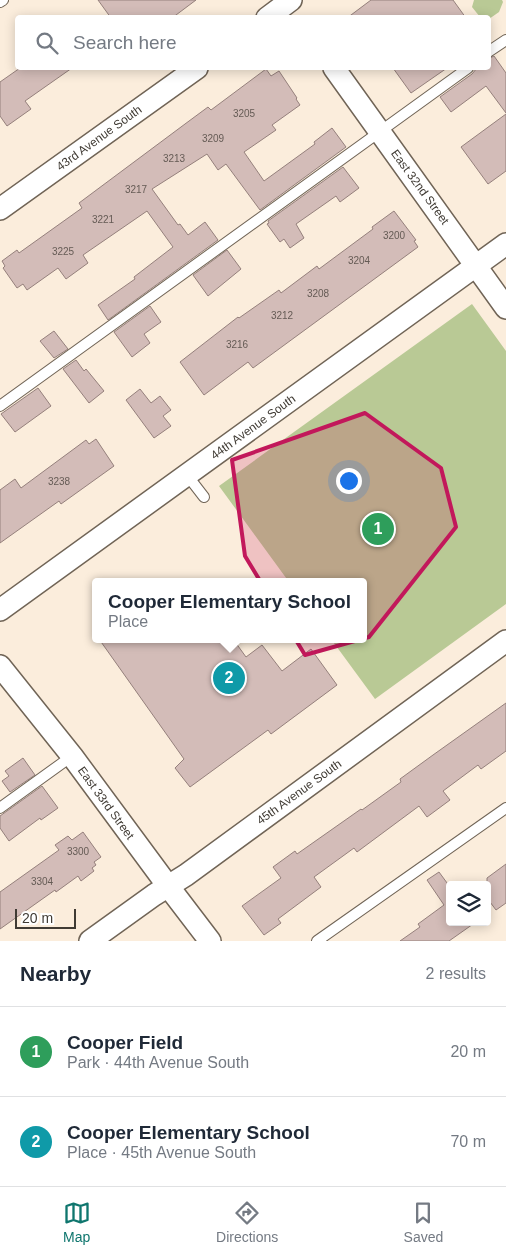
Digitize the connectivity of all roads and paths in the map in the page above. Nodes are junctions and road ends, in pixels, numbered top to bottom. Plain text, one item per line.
1 (3, 0) edge
2 (0, 2) edge
3 (290, 5) edge
4 (272, 15) edge
5 (506, 40) edge
6 (491, 50) edge
7 (194, 70) edge
8 (335, 70) edge
9 (465, 70) edge
10 (380, 131) junction
11 (0, 209) edge
12 (506, 244) edge
13 (476, 266) junction
14 (506, 308) edge
15 (0, 406) edge
16 (187, 475) junction
17 (204, 497) dead end
18 (0, 610) edge
19 (506, 641) edge
20 (0, 666) edge
21 (72, 756) junction
22 (0, 808) edge
23 (506, 808) edge
24 (168, 886) junction
25 (90, 941) edge
26 (210, 941) edge
27 (317, 941) edge

1 - 2 lane
3 - 4 street
5 - 6 lane
7 - 11 street, 43rd Avenue South
8 - 10 street, East 32nd Street
9 - 10 lane
10 - 13 street, East 32nd Street
10 - 15 lane
12 - 13 street, 44th Avenue South
13 - 14 street, East 32nd Street
13 - 16 street, 44th Avenue South
16 - 17 lane
16 - 18 street, 44th Avenue South
19 - 24 street, 45th Avenue South
20 - 21 street, East 33rd Street
21 - 22 lane
21 - 24 street, East 33rd Street
23 - 27 lane
24 - 25 street, 45th Avenue South
24 - 26 street, East 33rd Street

